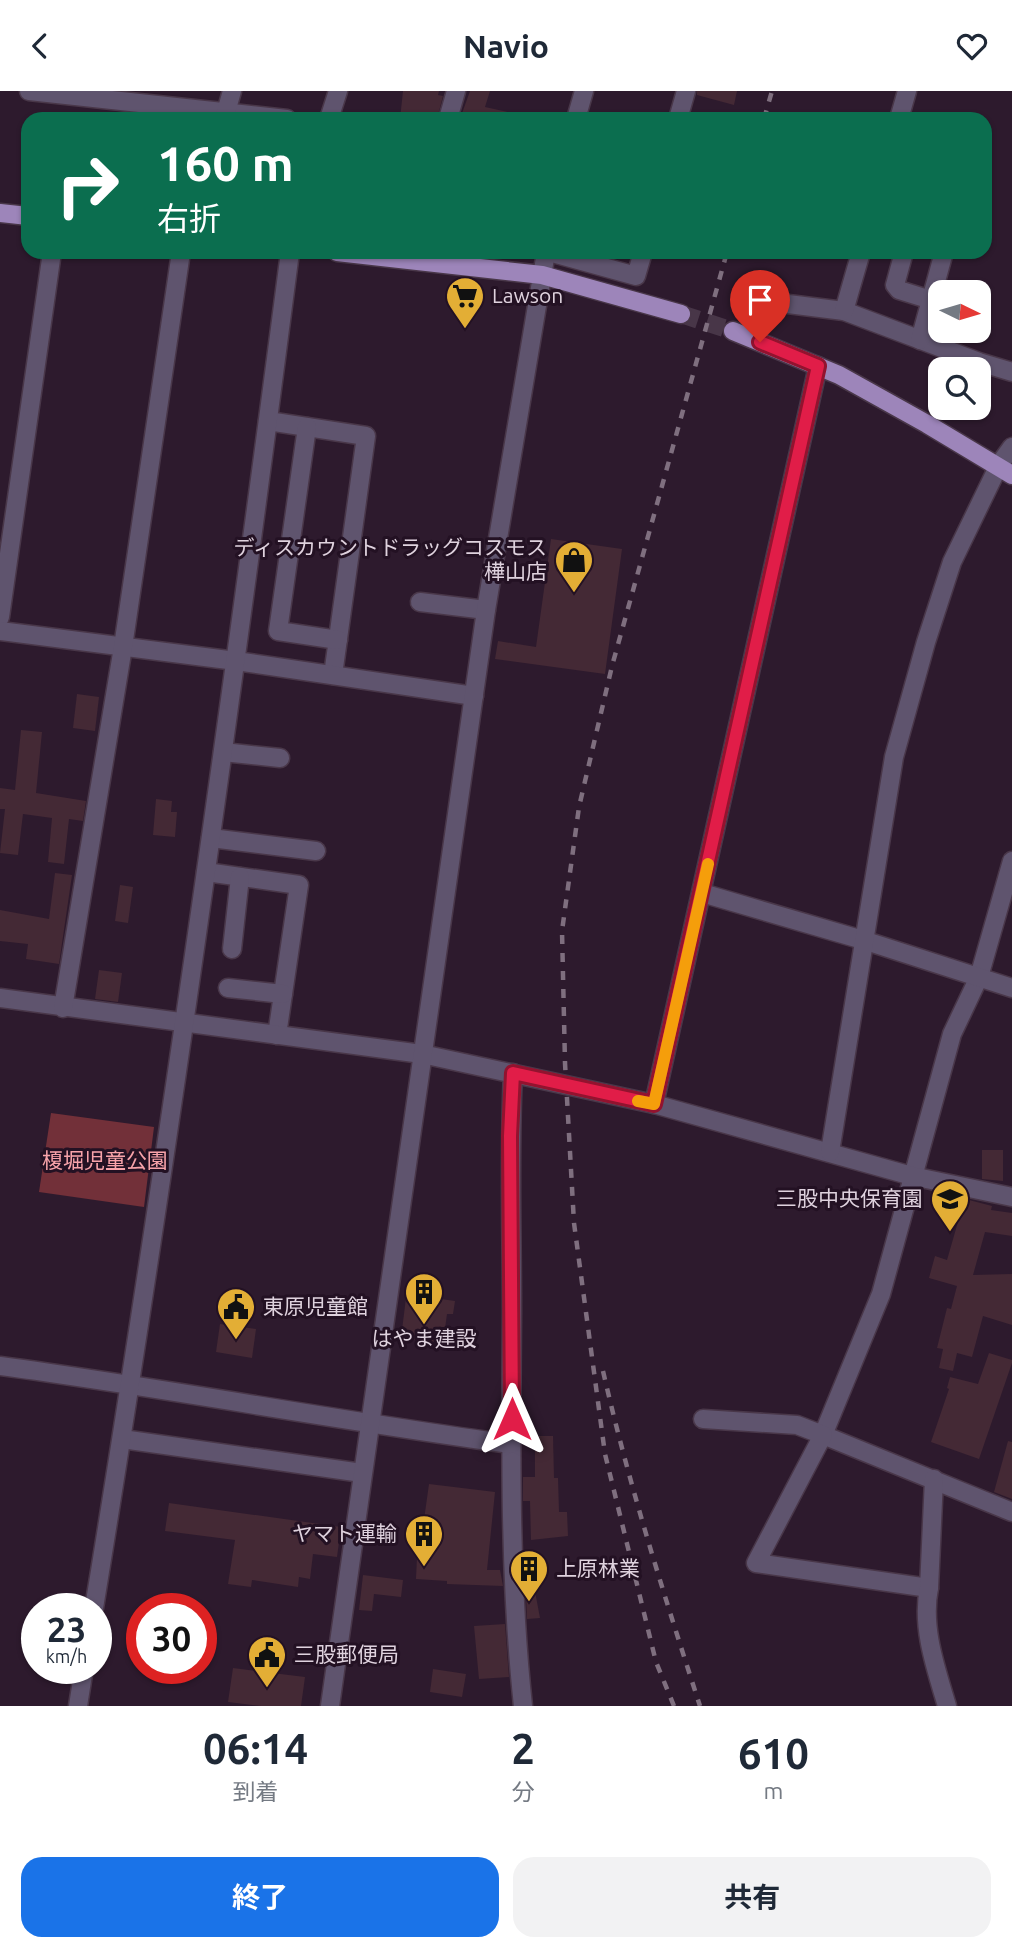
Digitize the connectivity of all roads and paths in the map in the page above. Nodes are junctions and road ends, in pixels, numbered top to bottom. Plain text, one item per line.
1 (29, 91) edge
2 (232, 91) edge
3 (338, 91) edge
4 (456, 91) edge
5 (583, 91) edge
6 (686, 91) edge
7 (907, 91) edge
8 (101, 96) edge
9 (205, 112) edge
10 (226, 112) edge
11 (331, 112) edge
12 (450, 112) edge
13 (578, 112) edge
14 (680, 112) edge
15 (901, 112) edge
16 (0, 213) edge
17 (21, 215) edge
18 (51, 259) edge
19 (180, 259) edge
20 (289, 259) edge
21 (399, 259) edge
22 (545, 259) edge
23 (572, 259) edge
24 (641, 259) edge
25 (859, 259) edge
26 (902, 259) edge
27 (942, 259) edge
28 (542, 275) junction
29 (936, 280) edge
30 (928, 299) edge
31 (788, 304) dead end
32 (844, 311) junction
33 (928, 311) edge
34 (681, 314) tunnel mouth
35 (733, 331) tunnel mouth
36 (920, 339) junction
37 (818, 366) junction
38 (1012, 372) edge
39 (268, 421) junction
40 (307, 427) junction
41 (1012, 447) edge
42 (1005, 470) edge
43 (420, 602) dead end
44 (486, 610) junction
45 (0, 617) edge
46 (0, 631) edge
47 (338, 640) junction
48 (122, 647) junction
49 (236, 661) junction
50 (333, 675) junction
51 (474, 696) junction
52 (223, 752) junction
53 (280, 758) dead end
54 (211, 838) junction
55 (316, 851) dead end
56 (1012, 860) edge
57 (206, 872) junction
58 (240, 877) junction
59 (702, 893) junction
60 (863, 940) junction
61 (232, 949) dead end
62 (979, 977) junction
63 (228, 988) dead end
64 (1012, 988) edge
65 (284, 994) junction
66 (0, 998) edge
67 (63, 1008) junction
68 (184, 1023) junction
69 (277, 1035) junction
70 (422, 1053) junction
71 (513, 1073) junction
72 (654, 1104) junction
73 (830, 1152) junction
74 (912, 1176) junction
75 (1012, 1197) edge
76 (0, 1366) edge
77 (131, 1383) junction
78 (703, 1419) dead end
79 (369, 1425) junction
80 (822, 1435) junction
81 (122, 1439) junction
82 (511, 1444) junction
83 (362, 1473) junction
84 (934, 1479) junction
85 (1012, 1512) edge
86 (929, 1588) junction
87 (96, 1593) edge
88 (81, 1684) edge
89 (78, 1706) edge
90 (330, 1706) edge
91 (523, 1706) edge
92 (947, 1706) edge

1 - 8 street
2 - 10 street
3 - 11 street
4 - 12 street
5 - 13 street
6 - 14 street
7 - 15 street
8 - 9 street
16 - 17 main road
18 - 45 street
19 - 48 street
20 - 39 street
21 - 28 main road
22 - 28 street
23 - 24 street
25 - 32 street
26 - 30 street
27 - 29 street
28 - 34 main road
28 - 44 street
31 - 32 street
32 - 36 street
33 - 36 street
35 - 37 main road
36 - 38 street
37 - 42 main road
37 - 59 street
39 - 40 street
39 - 49 street
40 - 47 street
40 - 47 street
41 - 42 street
42 - 60 street
43 - 44 street
44 - 51 street
46 - 48 street
47 - 50 street
48 - 49 street
48 - 67 street
49 - 50 street
49 - 52 street
50 - 51 street
51 - 70 street
52 - 53 street
52 - 54 street
54 - 55 street
54 - 57 street
56 - 62 street
57 - 58 street
57 - 68 street
58 - 61 street
58 - 65 street
59 - 60 street
59 - 72 street
60 - 62 street
60 - 73 street
62 - 64 street
62 - 74 street
63 - 65 street
65 - 69 street
66 - 67 street
67 - 68 street
68 - 69 street
68 - 77 street
69 - 70 street
70 - 71 street
70 - 79 street
71 - 72 street
71 - 82 street
72 - 73 street
73 - 74 street
74 - 75 street
74 - 80 street
76 - 77 street
77 - 79 street
77 - 81 street
78 - 80 street
79 - 82 street
79 - 83 street
80 - 84 street
80 - 86 street
81 - 83 street
81 - 87 street
82 - 91 street
83 - 90 street
84 - 85 street
84 - 86 street
86 - 92 street
88 - 89 street

